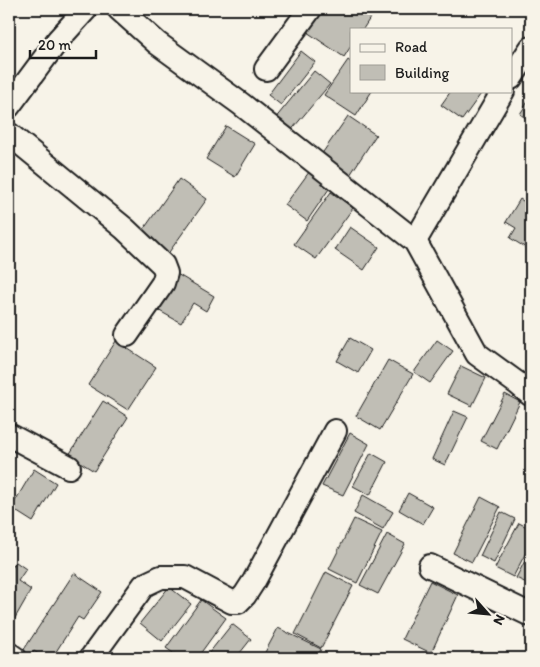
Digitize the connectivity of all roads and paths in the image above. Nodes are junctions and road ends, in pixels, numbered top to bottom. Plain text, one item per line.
1 (86, 9) edge
2 (119, 9) edge
3 (310, 9) edge
4 (531, 48) edge
5 (266, 70) dead end
6 (512, 76) edge
7 (502, 92) edge
8 (9, 106) edge
9 (9, 134) edge
10 (415, 241) junction
11 (127, 335) dead end
12 (531, 395) edge
13 (334, 431) dead end
14 (9, 435) edge
15 (69, 467) dead end
16 (430, 566) dead end
17 (531, 615) edge
18 (9, 654) edge
19 (15, 658) edge
20 (91, 658) edge

1 - 8 street
2 - 10 street
3 - 5 street
4 - 6 street
7 - 10 street
9 - 11 street
10 - 12 street
13 - 20 street
14 - 15 street
16 - 17 street
18 - 19 street

